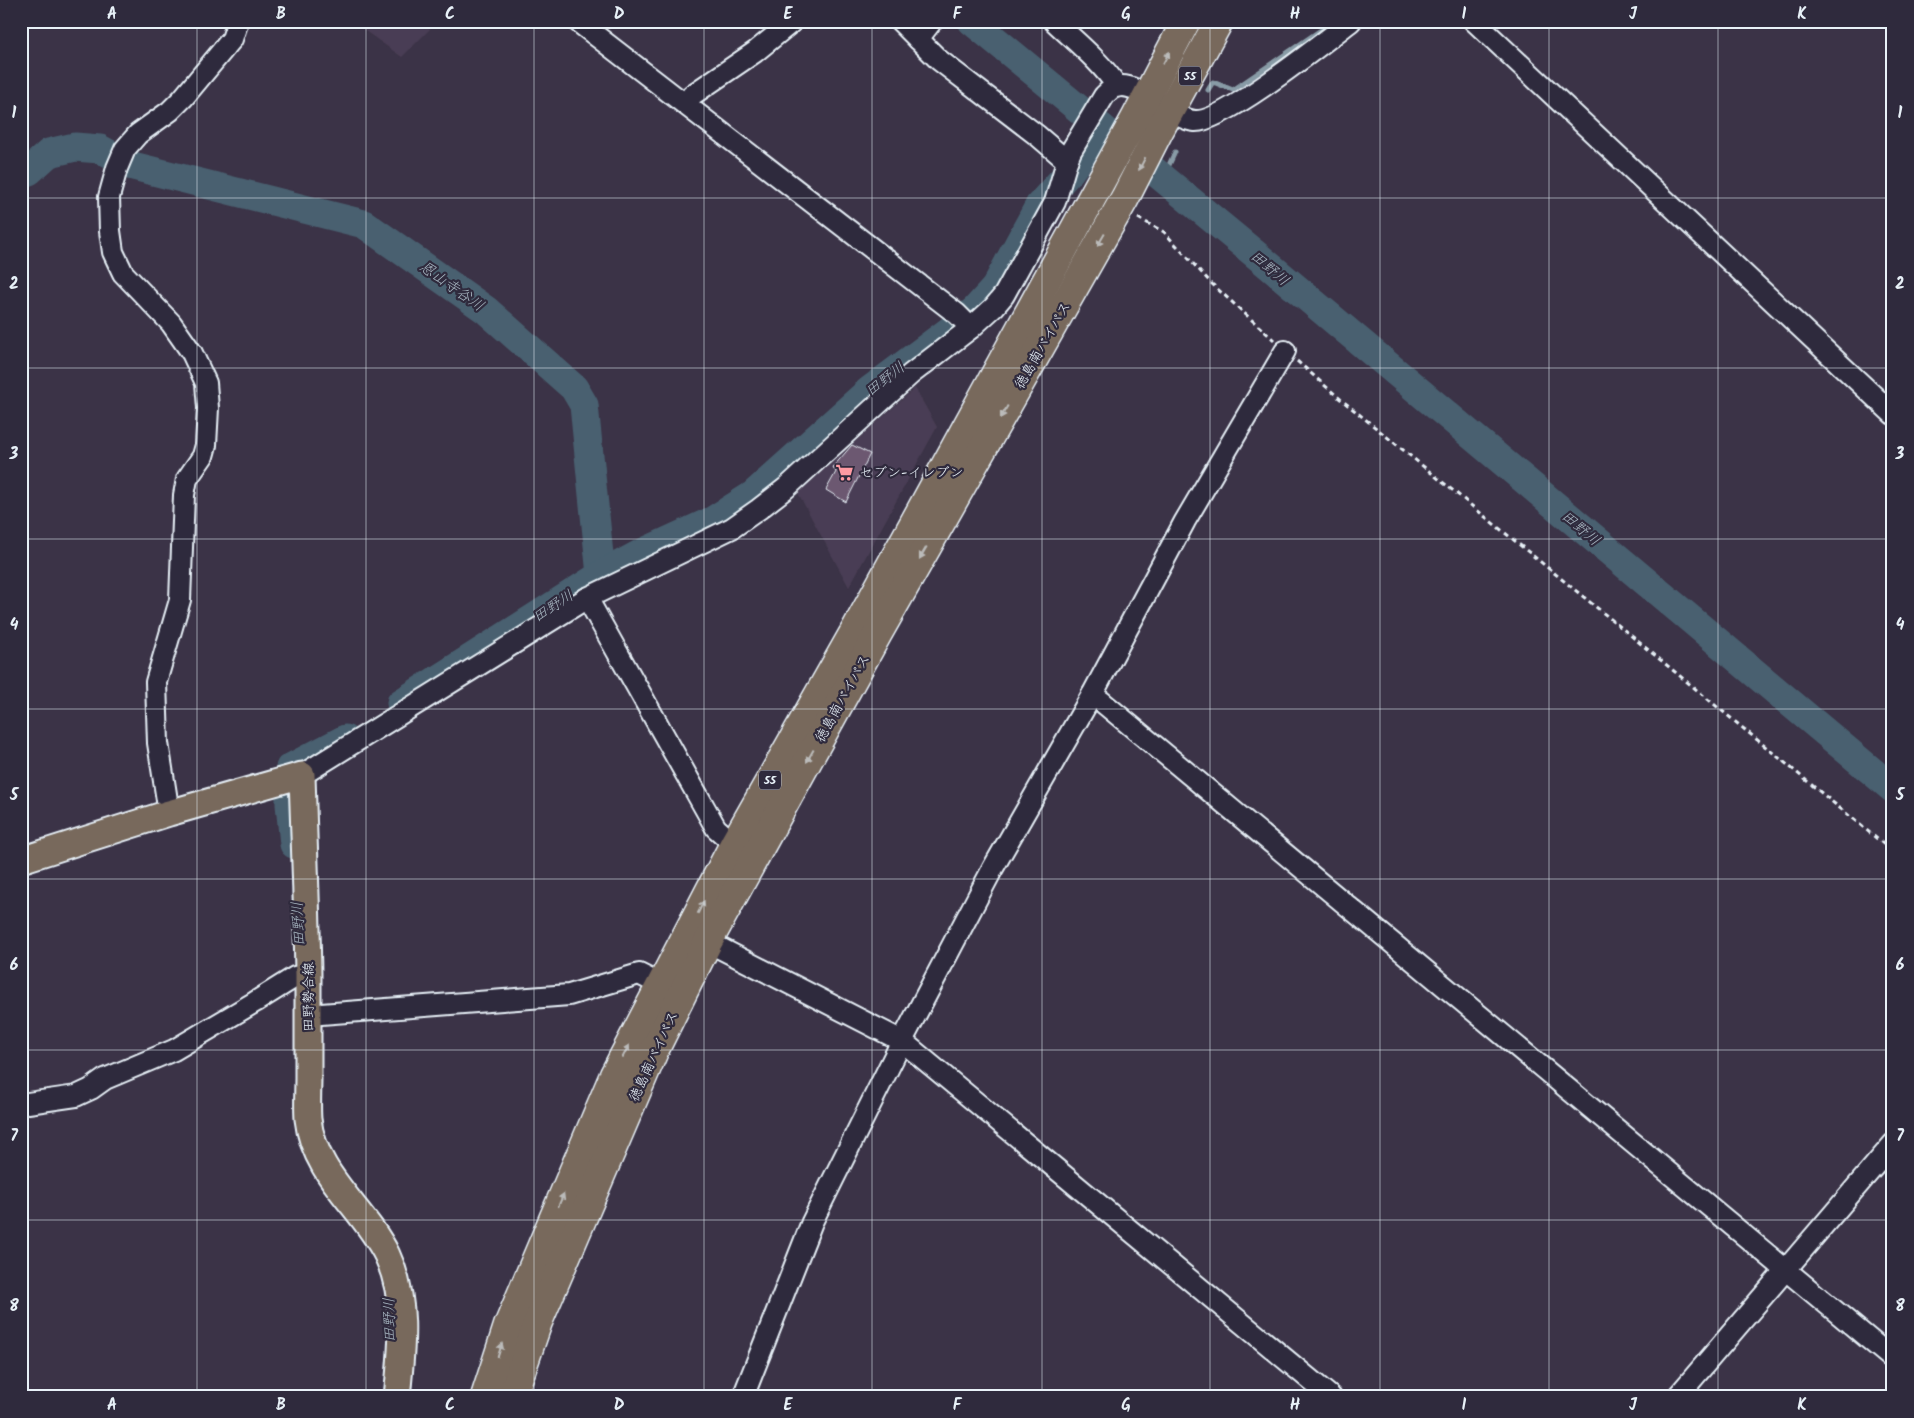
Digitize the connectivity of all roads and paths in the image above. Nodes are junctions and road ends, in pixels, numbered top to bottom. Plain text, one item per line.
1 (238, 21) edge
2 (577, 21) edge
3 (793, 21) edge
4 (900, 21) edge
5 (1054, 21) edge
6 (1186, 21) edge
7 (1219, 21) edge
8 (1352, 21) edge
9 (1474, 21) edge
10 (926, 30) edge
11 (1110, 91) junction
12 (687, 105) junction
13 (1153, 114) junction
14 (1069, 156) junction
15 (1123, 202) junction
16 (965, 322) junction
17 (1285, 350) junction
18 (1893, 414) edge
19 (587, 598) junction
20 (1092, 695) junction
21 (302, 775) junction
22 (169, 813) junction
23 (734, 844) junction
24 (1893, 852) edge
25 (21, 860) edge
26 (708, 942) junction
27 (303, 975) junction
28 (661, 985) junction
29 (308, 1015) junction
30 (902, 1041) junction
31 (21, 1104) edge
32 (1893, 1144) edge
33 (1786, 1270) junction
34 (1893, 1359) edge
35 (397, 1397) edge
36 (484, 1397) edge
37 (512, 1397) edge
38 (743, 1397) edge
39 (1331, 1397) edge
40 (1677, 1397) edge

1 - 22 street
2 - 12 street
3 - 12 street
4 - 10 street
5 - 11 street
13 -> 6 highway, 徳島南バイパス / 55
7 - 13 highway, 徳島南バイパス / 55
8 - 13 street
9 - 18 street
10 - 14 street
11 - 13 street
11 - 14 street
12 - 16 street
13 -> 15 highway, 徳島南バイパス / 55
13 - 23 highway, 徳島南バイパス / 55
14 - 16 street
15 - 17 path
15 -> 26 highway, 徳島南バイパス / 55
16 - 19 street
17 - 20 street
17 - 24 path
19 - 21 street
19 - 23 street
20 - 30 street
20 - 33 street
21 - 22 main road
21 - 27 main road, 田野勢合線
22 - 25 main road
28 -> 23 highway, 徳島南バイパス / 55
26 - 30 street
26 - 37 highway, 徳島南バイパス / 55
27 - 29 main road, 田野勢合線
27 - 31 street
28 - 29 street
36 -> 28 highway, 徳島南バイパス / 55
29 - 35 main road, 田野勢合線
30 - 38 street
30 - 39 street
32 - 33 street
33 - 34 street
33 - 40 street

